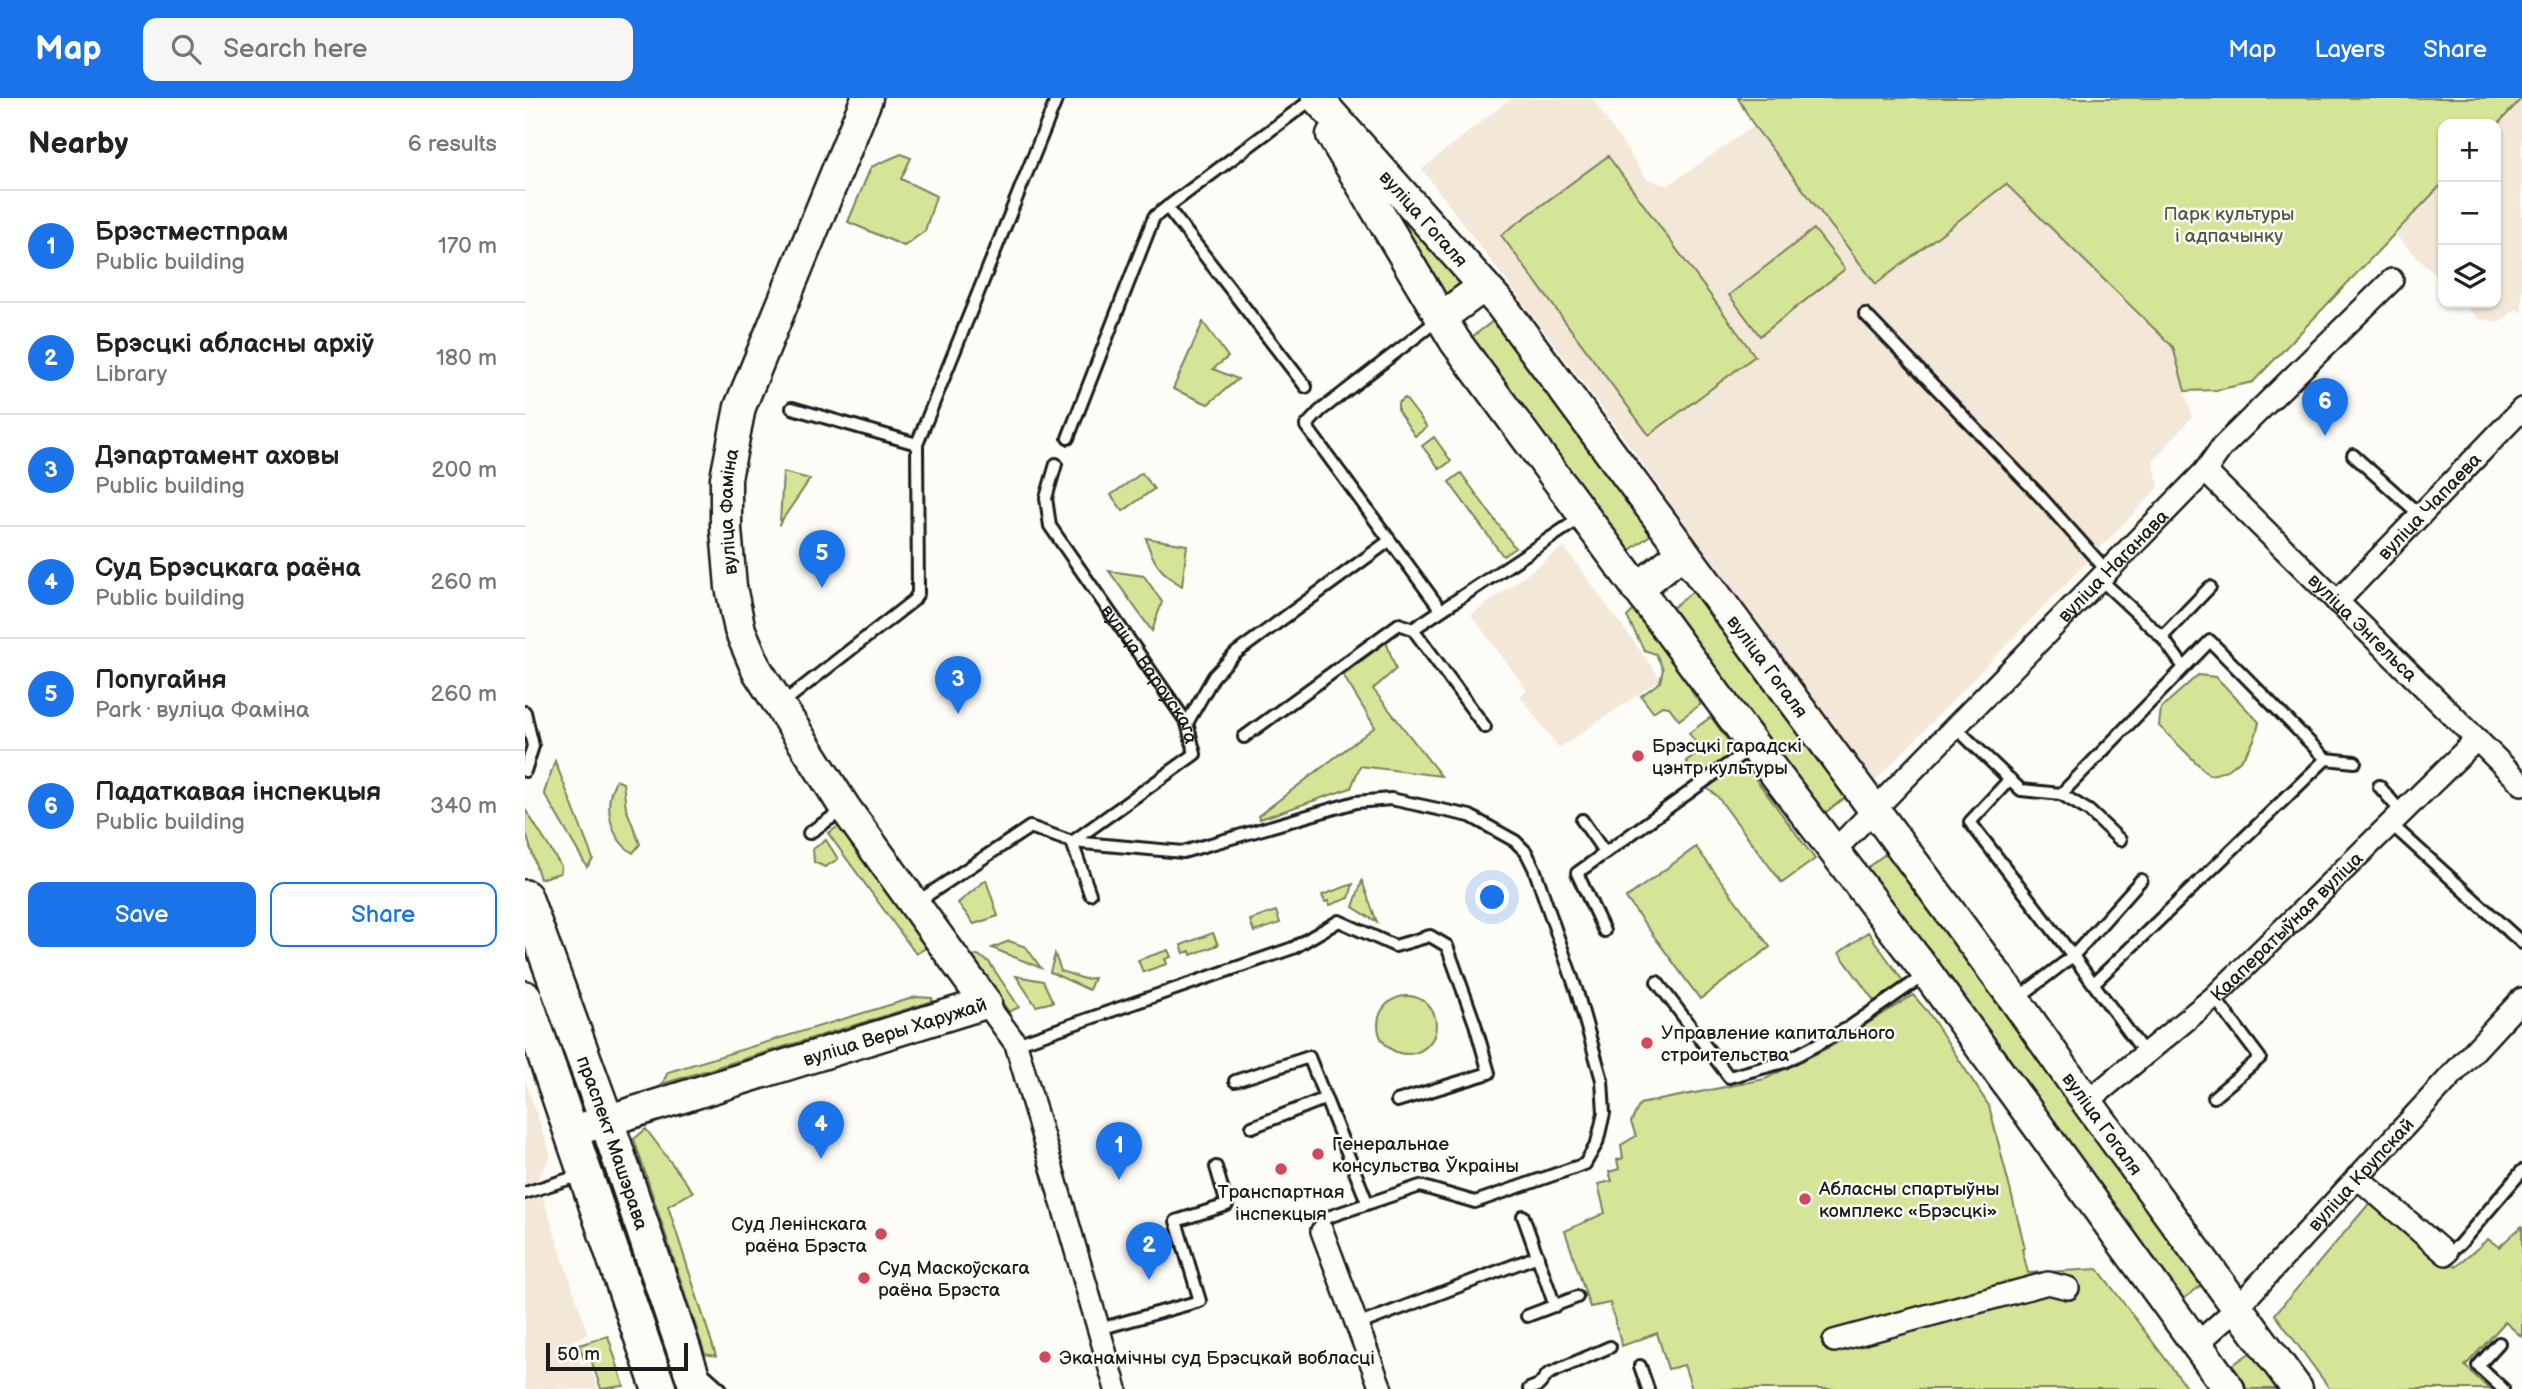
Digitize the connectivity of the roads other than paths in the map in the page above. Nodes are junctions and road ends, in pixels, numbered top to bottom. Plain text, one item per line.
1 (867, 98) edge
2 (1057, 98) edge
3 (1313, 99) edge
4 (1167, 207) junction
5 (2392, 280) dead end
6 (1484, 286) junction
7 (1865, 314) dead end
8 (1441, 317) junction
9 (1306, 387) dead end
10 (792, 408) dead end
11 (2522, 409) edge
12 (1068, 438) dead end
13 (917, 444) junction
14 (2353, 455) dead end
15 (1056, 464) dead end
16 (2205, 471) junction
17 (2420, 515) junction
18 (1582, 517) junction
19 (1389, 541) junction
20 (1683, 552) junction
21 (2103, 575) junction
22 (2210, 587) dead end
23 (1637, 589) junction
24 (2337, 602) junction
25 (1441, 610) junction
26 (1413, 629) junction
27 (2162, 636) junction
28 (2183, 666) junction
29 (779, 705) junction
30 (525, 712) edge
31 (1187, 723) junction
32 (1485, 727) dead end
33 (1956, 728) junction
34 (1244, 737) dead end
35 (2477, 739) junction
36 (1754, 746) junction
37 (2326, 759) junction
38 (2355, 762) dead end
39 (525, 771) edge
40 (2010, 779) junction
41 (2522, 784) edge
42 (2379, 786) dead end
43 (2061, 794) junction
44 (845, 808) junction
45 (1874, 810) junction
46 (2397, 819) junction
47 (1581, 820) dead end
48 (809, 833) dead end
49 (2120, 841) dead end
50 (1073, 842) junction
51 (1834, 851) junction
52 (1605, 853) junction
53 (2141, 880) dead end
54 (1090, 894) dead end
55 (525, 897) edge
56 (915, 903) junction
57 (1604, 931) dead end
58 (2522, 943) edge
59 (2073, 956) junction
60 (1927, 973) junction
61 (1657, 982) dead end
62 (2095, 982) junction
63 (2214, 997) junction
64 (525, 998) edge
65 (2522, 999) edge
66 (2015, 1000) junction
67 (986, 1003) junction
68 (1016, 1044) junction
69 (2146, 1055) junction
70 (1235, 1081) dead end
71 (2214, 1097) dead end
72 (1324, 1098) junction
73 (1398, 1101) dead end
74 (2087, 1102) junction
75 (606, 1119) junction
76 (1252, 1127) dead end
77 (570, 1132) junction
78 (1216, 1167) dead end
79 (2522, 1171) edge
80 (584, 1174) junction
81 (2357, 1177) junction
82 (525, 1193) edge
83 (1367, 1202) junction
84 (1523, 1216) dead end
85 (1322, 1231) joint
86 (2446, 1254) joint
87 (1538, 1256) junction
88 (2068, 1288) dead end
89 (1577, 1297) dead end
90 (1555, 1306) junction
91 (2237, 1308) junction
92 (1528, 1316) dead end
93 (1357, 1325) junction
94 (1099, 1329) junction
95 (1834, 1341) dead end
96 (2499, 1343) dead end
97 (2197, 1344) junction
98 (1610, 1346) dead end
99 (1640, 1366) dead end
100 (692, 1375) edge
101 (1538, 1388) edge
102 (659, 1389) edge
103 (721, 1389) edge
104 (1116, 1389) edge
105 (1381, 1389) edge
106 (1648, 1389) edge
107 (2229, 1389) edge
108 (2297, 1389) edge
109 (2503, 1389) edge

1 - 29 main road, вуліца Фаміна
2 - 13 lane
3 - 4 lane
3 - 6 main road, вуліца Гогаля
3 - 8 main road, вуліца Гогаля
4 - 9 lane
4 - 12 lane
5 - 16 street, вуліца Наганава
6 - 8 main road
6 - 20 main road, вуліца Гогаля
7 - 21 lane
8 - 18 main road, вуліца Гогаля
8 - 19 lane
10 - 13 lane
11 - 17 street, вуліца Чапаева
13 - 29 lane
14 - 17 lane
15 - 31 lane, вуліца Вароўскага
16 - 21 street, вуліца Наганава
16 - 24 street, вуліца Энгельса
17 - 24 street, вуліца Чапаева
18 - 23 main road, вуліца Гогаля
18 - 25 lane
19 - 25 lane
19 - 31 lane
20 - 23 main road
20 - 45 main road, вуліца Гогаля
21 - 27 lane
21 - 33 street, вуліца Наганава
22 - 27 lane
23 - 36 main road, вуліца Гогаля
24 - 35 street, вуліца Энгельса
25 - 26 lane
26 - 32 lane
26 - 34 lane
27 - 28 lane
28 - 37 lane
28 - 43 lane
29 - 44 main road, вуліца Фаміна
30 - 39 lane
31 - 50 lane, вуліца Вароўскага
33 - 40 lane
33 - 45 street, вуліца Наганава
35 - 41 street, вуліца Энгельса
35 - 46 street, Кааператыўная вуліца
36 - 51 main road, вуліца Гогаля
36 - 52 lane
37 - 38 lane
37 - 62 lane
40 - 43 lane
40 - 59 lane
42 - 46 lane
43 - 49 lane
44 - 48 lane
44 - 56 main road, вуліца Фаміна
45 - 51 street, вуліца Наганава
45 - 66 main road, вуліца Гогаля
46 - 58 lane
46 - 63 street, Кааператыўная вуліца
47 - 52 lane
50 - 54 lane
50 - 56 lane
50 - 83 lane
51 - 60 main road, вуліца Гогаля
52 - 57 lane
53 - 59 lane
55 - 75 main road, праспект Машэрава
56 - 67 main road, вуліца Фаміна
59 - 62 lane
59 - 66 lane
60 - 61 lane
60 - 97 main road, вуліца Гогаля
62 - 69 lane
63 - 69 street, Кааператыўная вуліца
63 - 71 lane
64 - 77 main road, праспект Машэрава
65 - 81 street, вуліца Крупскай
66 - 74 main road, вуліца Гогаля
67 - 68 street, вуліца Веры Харужай
67 - 75 main road, вуліца Веры Харужай
68 - 73 lane
68 - 94 street, вуліца Веры Харужай
69 - 74 street, Кааператыўная вуліца
70 - 72 lane
72 - 76 lane
72 - 83 lane
74 - 91 main road, вуліца Гогаля
75 - 77 main road, вуліца Веры Харужай
75 - 100 main road, праспект Машэрава
77 - 80 main road, праспект Машэрава
78 - 94 lane
79 - 86 lane
80 - 82 lane
80 - 102 main road, праспект Машэрава
81 - 86 street
81 - 91 street, вуліца Крупскай
83 - 85 lane
84 - 87 lane
85 - 93 street
87 - 90 lane
87 - 93 lane
88 - 95 street
89 - 90 lane
90 - 92 lane
91 - 97 street, вуліца Крупскай
91 - 108 main road, вуліца Гогаля
93 - 105 street
94 - 104 street, вуліца Веры Харужай
96 - 109 lane
97 - 107 main road, вуліца Гогаля
98 - 101 lane
99 - 106 lane
100 - 103 lane

